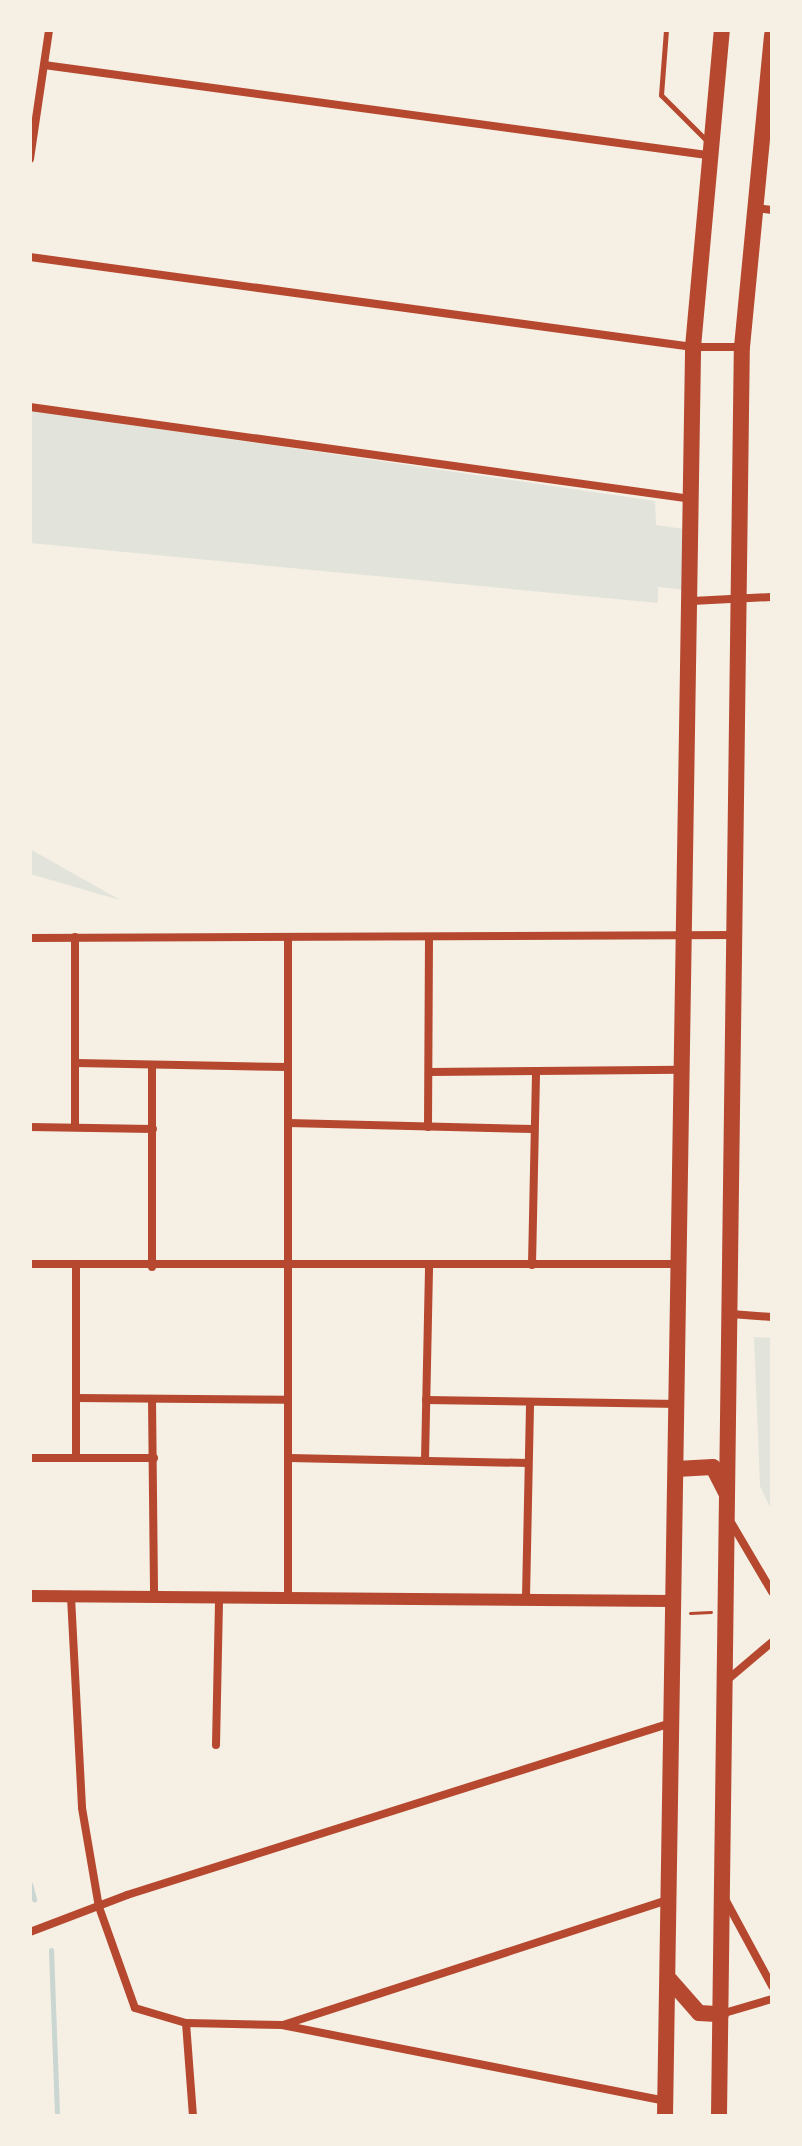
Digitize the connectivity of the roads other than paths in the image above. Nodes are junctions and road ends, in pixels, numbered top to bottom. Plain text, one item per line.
1 (49, 30) edge
2 (666, 30) edge
3 (722, 30) edge
4 (772, 35) edge
5 (44, 65) junction
6 (708, 149) junction
7 (30, 159) edge
8 (751, 208) junction
9 (772, 210) edge
10 (30, 257) edge
11 (693, 347) junction
12 (742, 347) junction
13 (30, 407) edge
14 (693, 500) junction
15 (772, 597) edge
16 (741, 598) junction
17 (692, 601) junction
18 (736, 935) junction
19 (75, 937) junction
20 (288, 937) junction
21 (685, 937) junction
22 (30, 938) edge
23 (429, 938) junction
24 (76, 1063) junction
25 (152, 1066) junction
26 (287, 1067) junction
27 (682, 1070) junction
28 (429, 1072) junction
29 (536, 1072) junction
30 (288, 1123) junction
31 (75, 1126) junction
32 (30, 1127) edge
33 (428, 1127) junction
34 (153, 1129) junction
35 (533, 1129) junction
36 (30, 1264) edge
37 (680, 1264) junction
38 (76, 1265) junction
39 (289, 1265) junction
40 (532, 1265) junction
41 (429, 1266) junction
42 (152, 1267) junction
43 (731, 1314) junction
44 (772, 1317) edge
45 (76, 1398) junction
46 (152, 1399) junction
47 (287, 1400) junction
48 (426, 1400) junction
49 (530, 1403) junction
50 (680, 1404) junction
51 (30, 1458) edge
52 (76, 1458) junction
53 (154, 1458) junction
54 (289, 1458) junction
55 (425, 1460) junction
56 (527, 1463) junction
57 (676, 1469) junction
58 (732, 1524) junction
59 (772, 1592) edge
60 (30, 1596) edge
61 (154, 1596) junction
62 (288, 1596) junction
63 (71, 1597) junction
64 (219, 1597) junction
65 (526, 1597) junction
66 (671, 1607) junction
67 (772, 1642) edge
68 (725, 1682) junction
69 (672, 1723) junction
70 (216, 1745) dead end
71 (722, 1893) junction
72 (667, 1900) junction
73 (99, 1907) junction
74 (30, 1932) edge
75 (669, 1978) junction
76 (772, 1986) edge
77 (772, 1999) edge
78 (721, 2014) junction
79 (186, 2023) junction
80 (282, 2025) junction
81 (665, 2108) edge
82 (193, 2116) edge
83 (719, 2116) edge

1 - 5 street
2 - 6 lane
3 - 6 main road
4 - 8 main road
5 - 6 street
5 - 7 street
6 - 11 main road
8 - 9 street
8 - 12 main road
10 - 11 street
11 - 12 street
11 - 14 main road
12 - 16 main road
13 - 14 street
14 - 17 main road
15 - 16 street
16 - 17 street
16 - 18 main road
17 - 21 main road
18 - 21 street
18 - 43 main road
19 - 20 street
19 - 22 street
19 - 24 street
20 - 23 street
20 - 26 street
21 - 23 street
21 - 27 main road
23 - 28 street
24 - 25 street
24 - 31 street
25 - 26 street
25 - 34 street
26 - 30 street
27 - 29 street
27 - 37 main road
28 - 29 street
28 - 33 street
29 - 35 street
30 - 33 street
30 - 39 street
31 - 32 street
31 - 34 street
33 - 35 street
34 - 42 street
35 - 40 street
36 - 38 street
37 - 40 street
37 - 50 main road
38 - 42 street
38 - 45 street
39 - 41 street
39 - 42 street
39 - 47 street
40 - 41 street
41 - 48 street
43 - 44 street
43 - 58 main road
45 - 46 street
45 - 52 street
46 - 47 street
46 - 53 street
47 - 54 street
48 - 49 street
48 - 55 street
49 - 50 street
49 - 56 street
50 - 57 main road
51 - 52 street
52 - 53 street
53 - 61 street
54 - 55 street
54 - 62 street
55 - 56 street
56 - 65 street
57 - 58 main road
57 - 66 main road
58 - 59 street
58 - 68 main road
60 - 63 street
61 - 63 street
61 - 64 street
62 - 64 street
62 - 65 street
63 - 73 street
64 - 70 street
65 - 66 street
66 - 69 main road
67 - 68 street
68 - 71 main road
69 - 72 main road
69 - 73 street
71 - 76 street
71 - 78 main road
72 - 75 main road
72 - 80 street
73 - 74 street
73 - 79 street
75 - 78 main road
75 - 81 main road
77 - 78 street
78 - 83 main road
79 - 80 street
79 - 82 street
80 - 81 street

